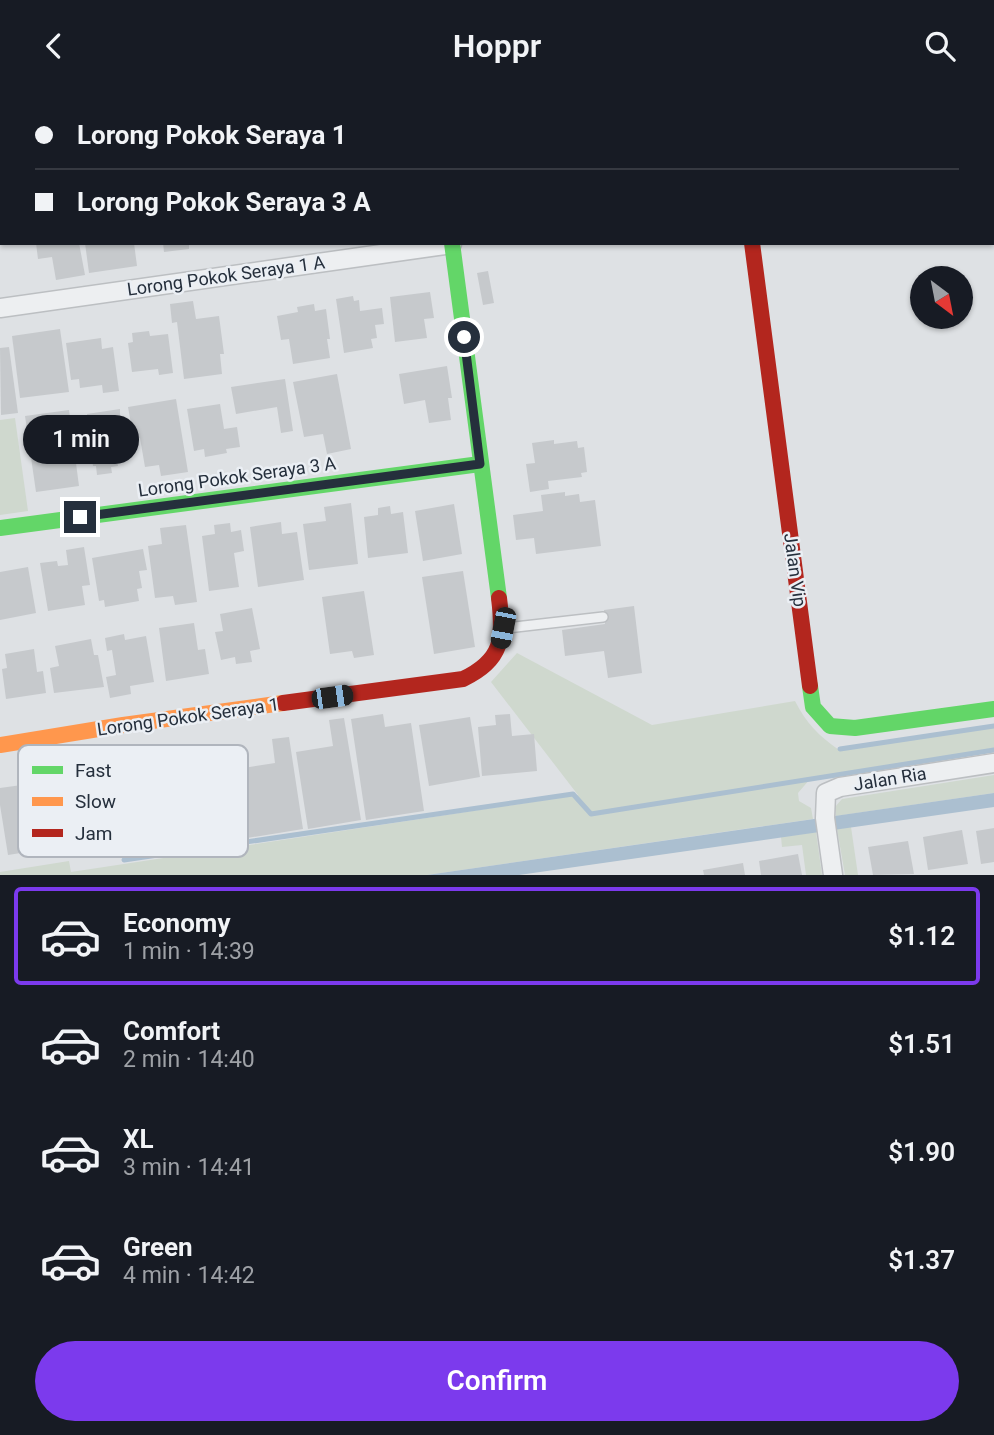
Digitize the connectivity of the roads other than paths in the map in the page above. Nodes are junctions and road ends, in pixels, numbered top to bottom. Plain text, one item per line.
1 (445, 245) edge
2 (452, 245) edge
3 (752, 245) edge
4 (0, 308) edge
5 (480, 464) junction
6 (0, 528) edge
7 (603, 617) dead end
8 (503, 628) junction
9 (994, 709) edge
10 (0, 745) edge
11 (994, 763) edge
12 (834, 875) edge

1 - 4 street, Lorong Pokok Seraya 1 A
2 - 5 street, Lorong Pokok Seraya 1
3 - 9 street, Jalan Vip
5 - 6 street, Lorong Pokok Seraya 3 A
5 - 8 street, Lorong Pokok Seraya 1
7 - 8 lane
8 - 10 street, Lorong Pokok Seraya 1
11 - 12 street, Jalan Ria

